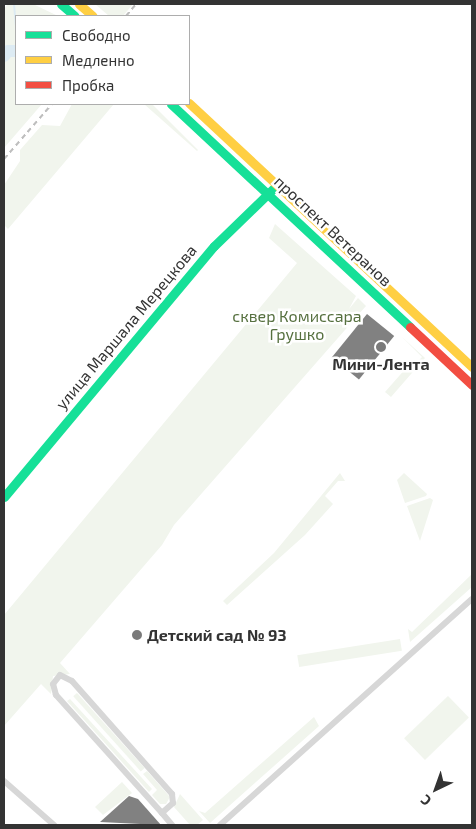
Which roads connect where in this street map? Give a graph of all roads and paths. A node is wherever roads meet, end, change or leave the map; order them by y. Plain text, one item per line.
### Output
1 (62, 4) edge
2 (79, 4) edge
3 (74, 15) edge
4 (92, 15) edge
5 (190, 104) edge
6 (172, 105) edge
7 (278, 184) junction
8 (270, 193) junction
9 (472, 367) edge
10 (472, 385) edge
11 (4, 497) edge
12 (472, 599) edge
13 (4, 781) edge
14 (162, 813) junction
15 (54, 825) edge
16 (172, 825) edge
17 (220, 825) edge

1 - 3 main road
2 - 4 main road
5 - 7 main road, проспект Ветеранов
6 - 8 main road, проспект Ветеранов
7 - 8 main road, улица Маршала Мерецкова
7 - 9 main road, проспект Ветеранов
8 - 10 main road, проспект Ветеранов
8 - 11 main road, улица Маршала Мерецкова
12 - 17 street
13 - 15 street
14 - 14 street
14 - 16 street

